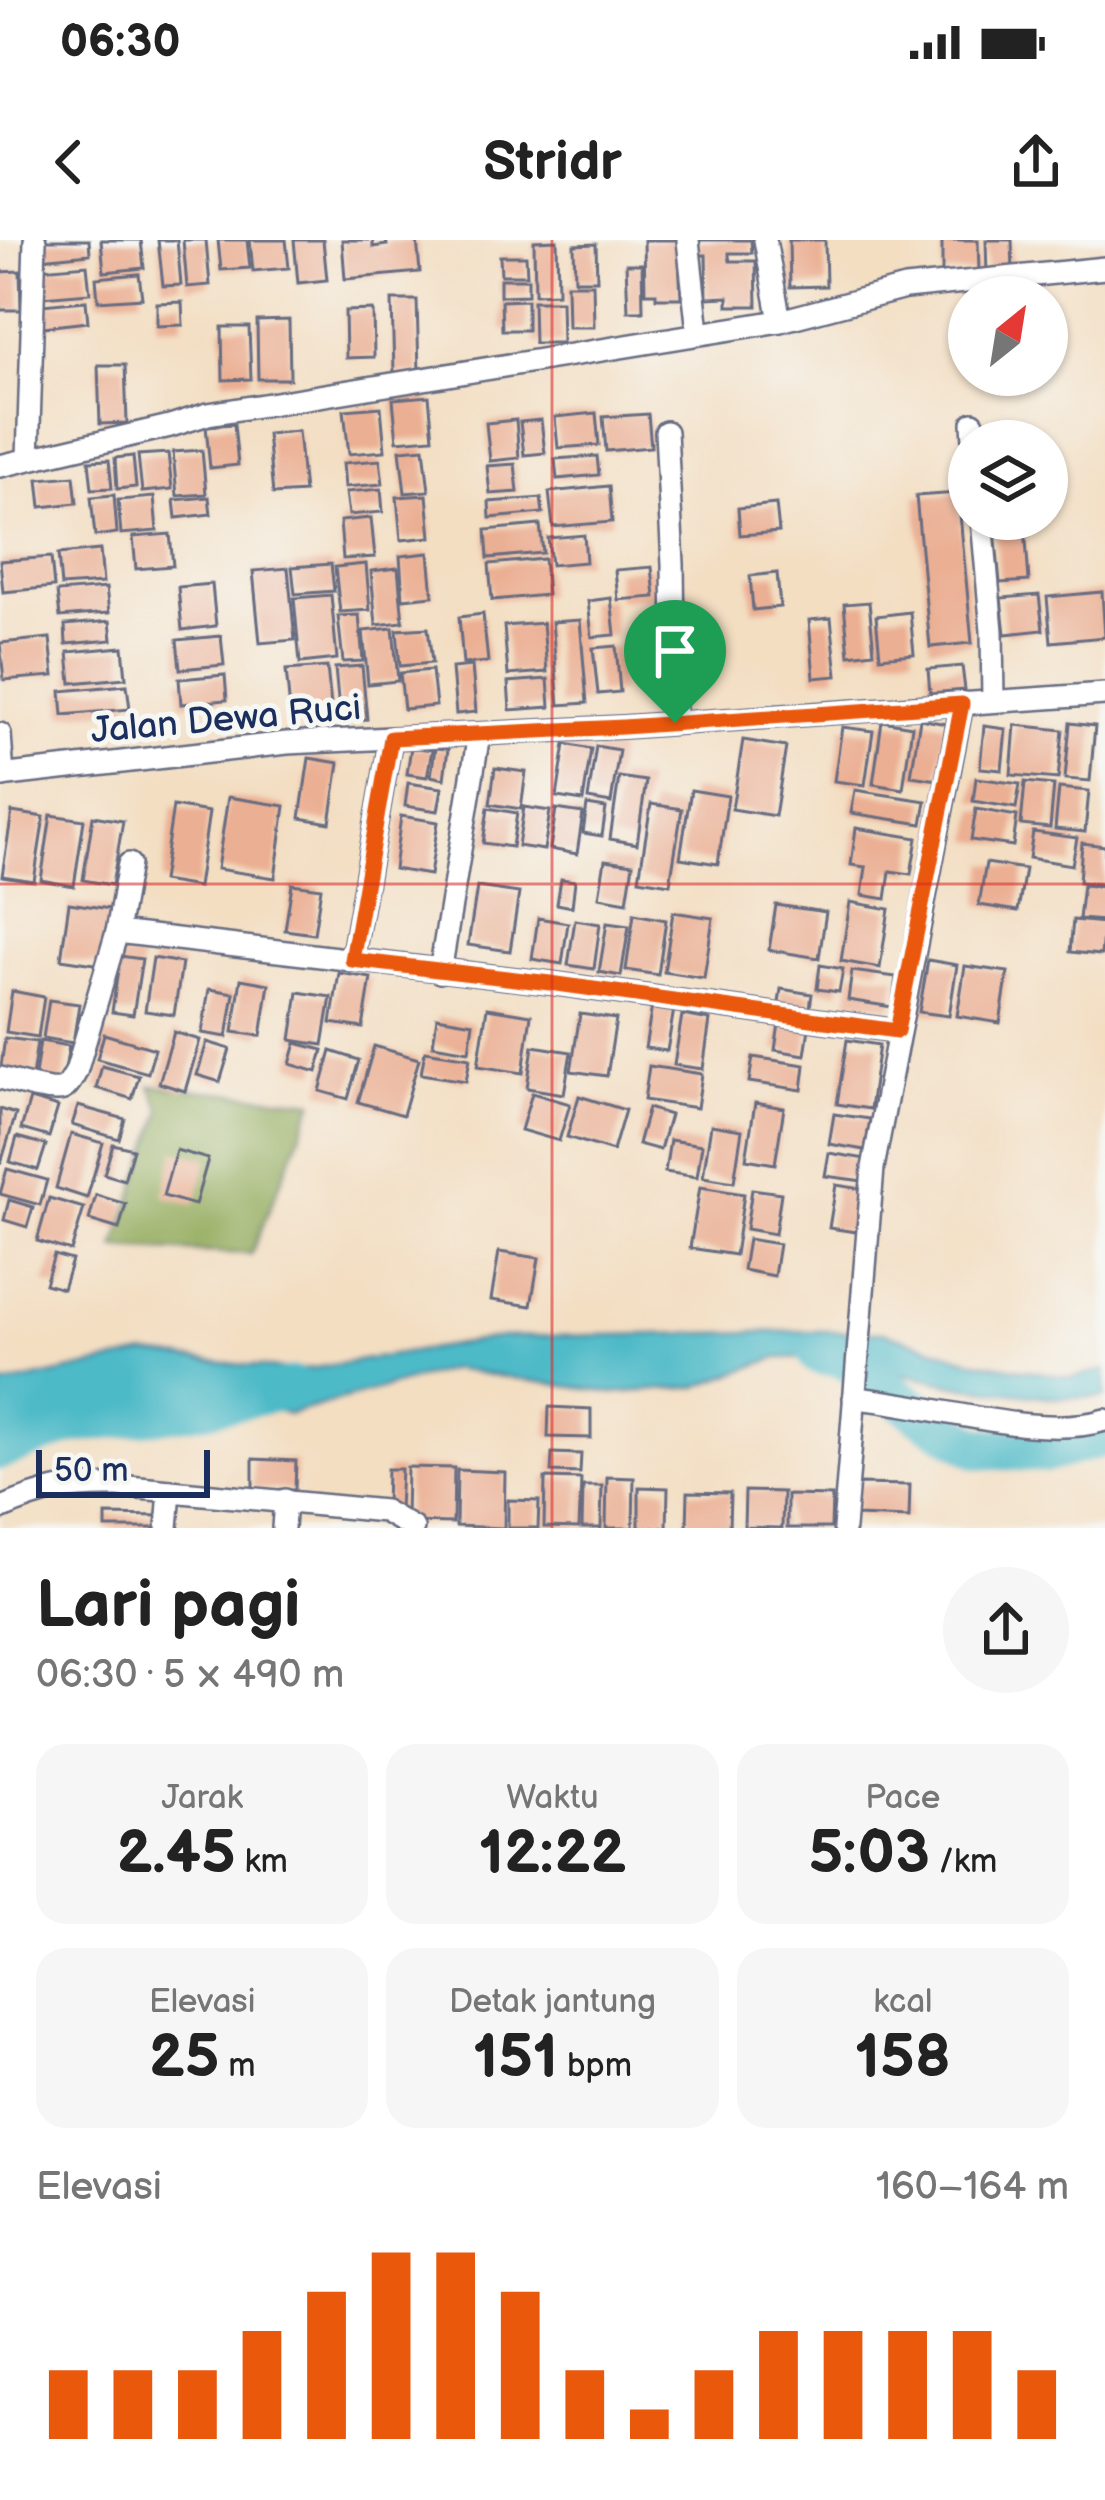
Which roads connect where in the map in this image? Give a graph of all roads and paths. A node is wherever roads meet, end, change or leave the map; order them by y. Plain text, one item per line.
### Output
1 (35, 240) edge
2 (688, 240) edge
3 (766, 240) edge
4 (1105, 268) edge
5 (780, 321) junction
6 (698, 332) junction
7 (666, 432) dead end
8 (28, 458) junction
9 (0, 466) edge
10 (984, 540) edge
11 (1105, 694) edge
12 (993, 701) junction
13 (962, 704) junction
14 (675, 723) junction
15 (0, 734) edge
16 (478, 734) junction
17 (391, 738) junction
18 (2, 776) edge
19 (129, 864) dead end
20 (117, 932) junction
21 (352, 960) junction
22 (440, 972) junction
23 (897, 1031) junction
24 (0, 1078) edge
25 (854, 1394) junction
26 (1105, 1420) edge
27 (170, 1491) junction
28 (285, 1500) junction
29 (0, 1509) edge
30 (384, 1519) edge
31 (167, 1528) edge
32 (283, 1528) edge
33 (413, 1528) edge
34 (844, 1528) edge

1 - 8 street
2 - 6 street
3 - 5 street
4 - 5 street
5 - 6 street
6 - 8 street
7 - 14 street
8 - 9 street
10 - 12 street
11 - 12 street, Jalan Dewa Ruci
12 - 13 street, Jalan Dewa Ruci
13 - 14 street, Jalan Dewa Ruci
13 - 23 street
14 - 16 street, Jalan Dewa Ruci
15 - 18 street
16 - 17 street, Jalan Dewa Ruci
16 - 22 street
17 - 18 street, Jalan Dewa Ruci
17 - 21 street
19 - 20 street
20 - 21 street
20 - 24 street
21 - 22 street
22 - 23 street
23 - 25 street
25 - 26 street
25 - 34 street
27 - 28 street
27 - 29 street
27 - 31 street
28 - 30 street
28 - 32 street
30 - 33 street

